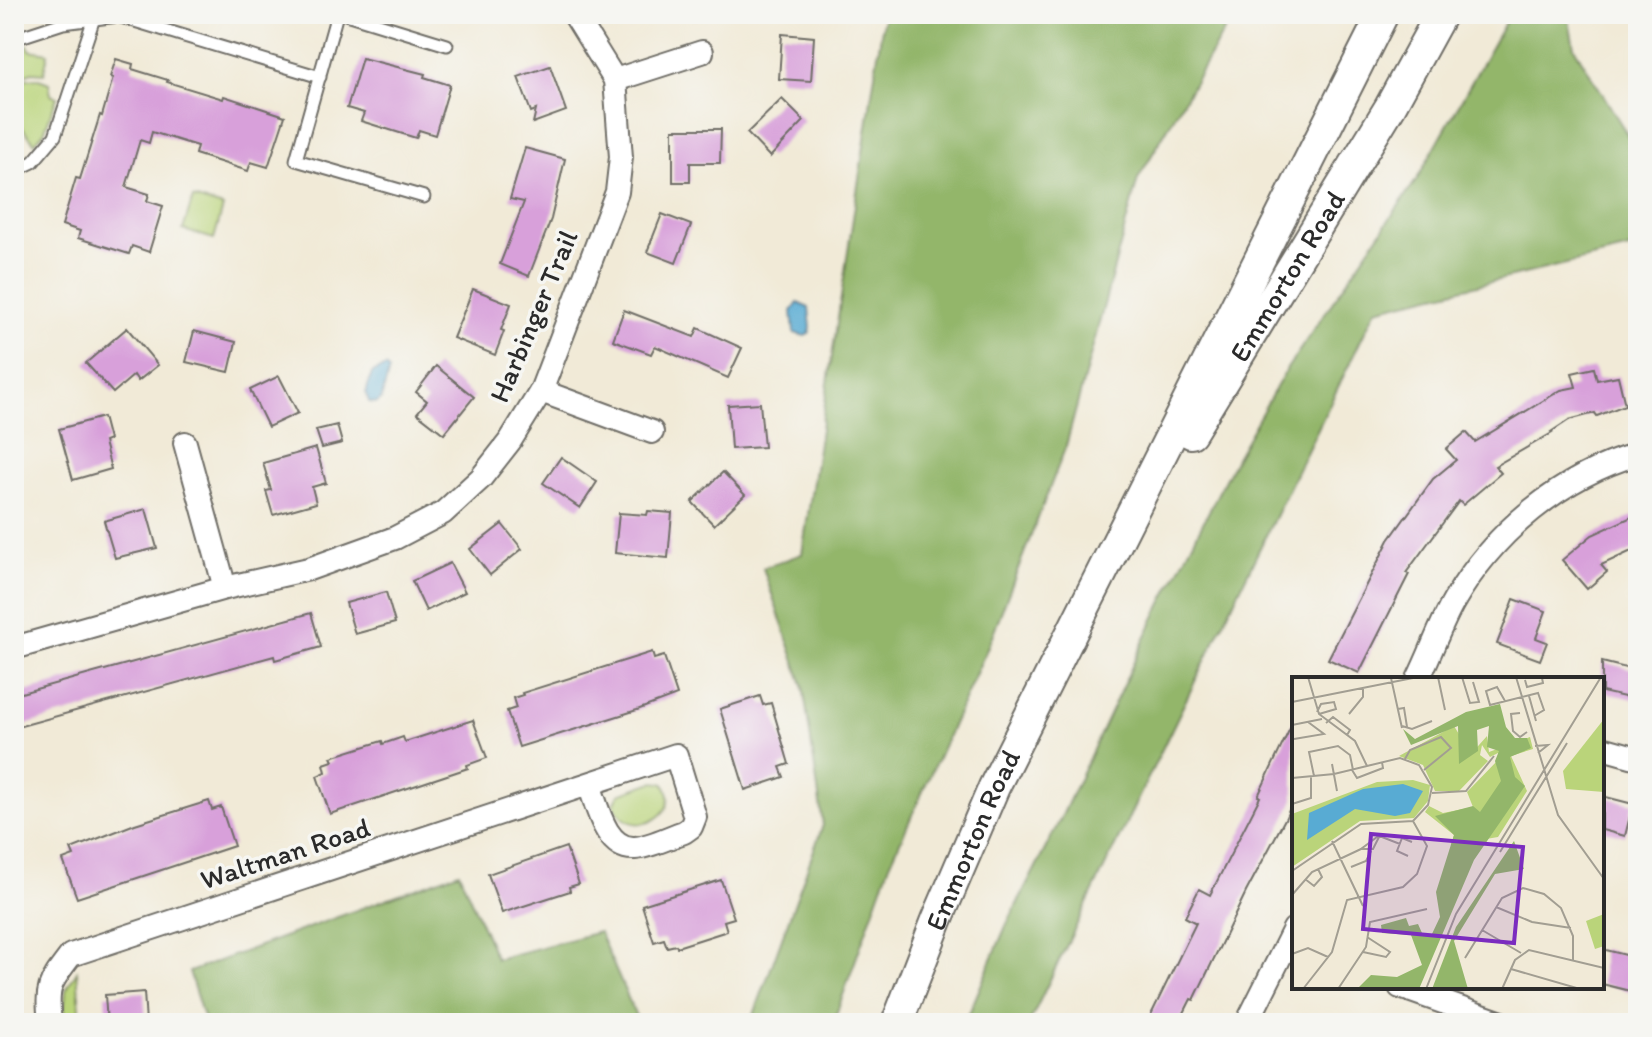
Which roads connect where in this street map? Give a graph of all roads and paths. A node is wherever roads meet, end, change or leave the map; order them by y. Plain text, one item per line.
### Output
1 (337, 14) edge
2 (346, 14) edge
3 (574, 14) edge
4 (1383, 14) edge
5 (1441, 14) edge
6 (94, 18) junction
7 (14, 39) edge
8 (447, 45) dead end
9 (702, 52) dead end
10 (320, 77) junction
11 (615, 80) junction
12 (15, 171) edge
13 (424, 197) dead end
14 (14, 199) edge
15 (541, 391) junction
16 (652, 432) dead end
17 (185, 443) dead end
18 (1638, 454) edge
19 (1121, 533) junction
20 (225, 588) junction
21 (14, 648) edge
22 (1425, 676) edge
23 (1604, 749) edge
24 (1638, 758) edge
25 (589, 784) junction
26 (1292, 937) edge
27 (1406, 989) edge
28 (50, 1023) edge
29 (897, 1023) edge
30 (1247, 1023) edge
31 (1502, 1023) edge

1 - 10 lane
2 - 8 lane
3 - 11 street, Harbinger Trail
4 - 19 main road, Emmorton Road
5 - 19 main road, Emmorton Road
6 - 7 lane
6 - 10 lane
6 - 12 lane
9 - 11 street
10 - 13 lane
11 - 15 street, Harbinger Trail
12 - 14 lane
15 - 16 street
15 - 20 street, Harbinger Trail
17 - 20 street
18 - 22 street
19 - 29 main road, Emmorton Road
20 - 21 street, Harbinger Trail
23 - 24 street
25 - 25 street, Waltman Road
25 - 28 street, Waltman Road
26 - 30 street
27 - 31 street

